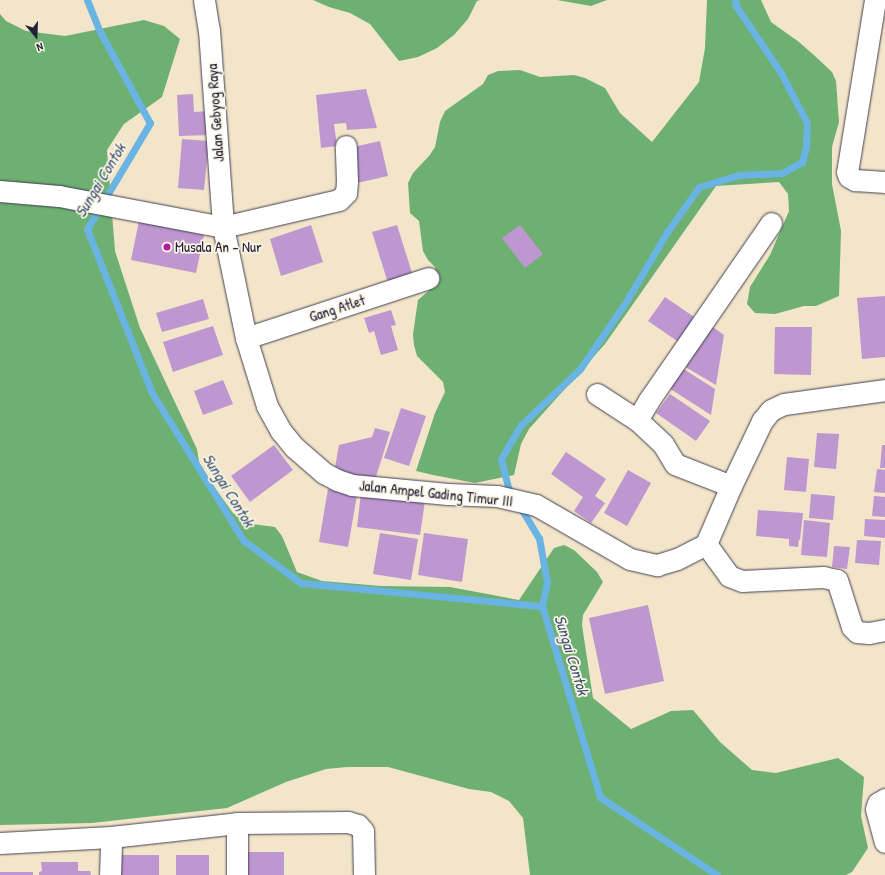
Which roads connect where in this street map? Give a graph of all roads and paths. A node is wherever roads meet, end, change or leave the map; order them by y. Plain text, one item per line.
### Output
1 (204, 0) edge
2 (875, 0) edge
3 (346, 146) dead end
4 (885, 182) edge
5 (0, 191) edge
6 (771, 223) dead end
7 (223, 227) junction
8 (428, 278) dead end
9 (246, 338) junction
10 (885, 390) edge
11 (597, 394) dead end
12 (637, 420) junction
13 (731, 486) junction
14 (706, 544) junction
15 (885, 630) edge
16 (885, 799) edge
17 (237, 823) junction
18 (111, 837) junction
19 (885, 842) edge
20 (0, 843) edge
21 (110, 875) edge
22 (237, 875) edge
23 (364, 875) edge

1 - 7 street, Jalan Gebyog Raya
2 - 4 street
3 - 7 street
5 - 7 street
6 - 12 street
7 - 9 street, Jalan Ampel Gading Timur III
8 - 9 street, Gang Atlet
9 - 14 street, Jalan Ampel Gading Timur III
10 - 13 street
11 - 12 street
12 - 13 street
13 - 14 street
14 - 15 street
16 - 19 street
17 - 18 street
17 - 22 street
17 - 23 street
18 - 20 street
18 - 21 street

